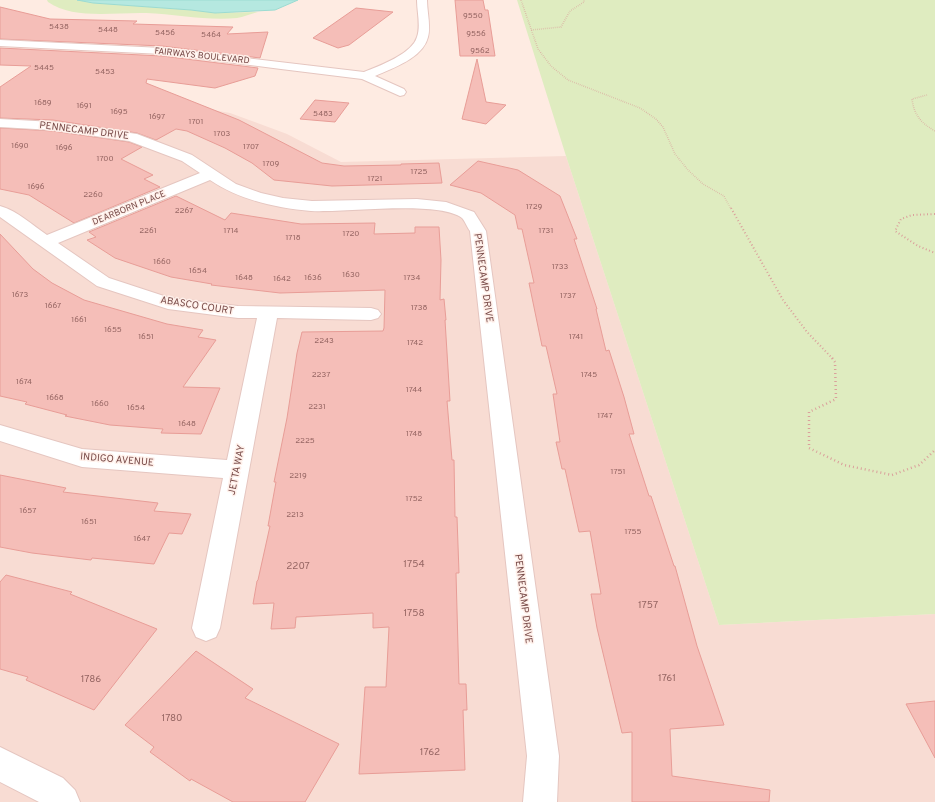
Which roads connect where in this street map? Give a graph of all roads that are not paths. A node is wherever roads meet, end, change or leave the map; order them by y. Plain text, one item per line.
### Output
1 (422, 0) edge
2 (0, 43) edge
3 (365, 76) junction
4 (400, 92) dead end
5 (0, 123) edge
6 (212, 174) junction
7 (0, 211) edge
8 (46, 242) junction
9 (268, 313) junction
10 (371, 314) dead end
11 (0, 433) edge
12 (237, 470) junction
13 (206, 628) dead end
14 (0, 764) edge
15 (63, 802) edge
16 (540, 802) edge

1 - 3 street
2 - 3 street, FAIRWAYS BOULEVARD
3 - 4 street, FAIRWAYS BOULEVARD
5 - 6 street, PENNECAMP DRIVE
6 - 8 street, DEARBORN PLACE
6 - 16 street, PENNECAMP DRIVE
7 - 8 street, ABASCO COURT
8 - 9 street, ABASCO COURT
9 - 10 street, ABASCO COURT
9 - 12 street, JETTA WAY
11 - 12 street, INDIGO AVENUE
12 - 13 street, JETTA WAY
14 - 15 street

